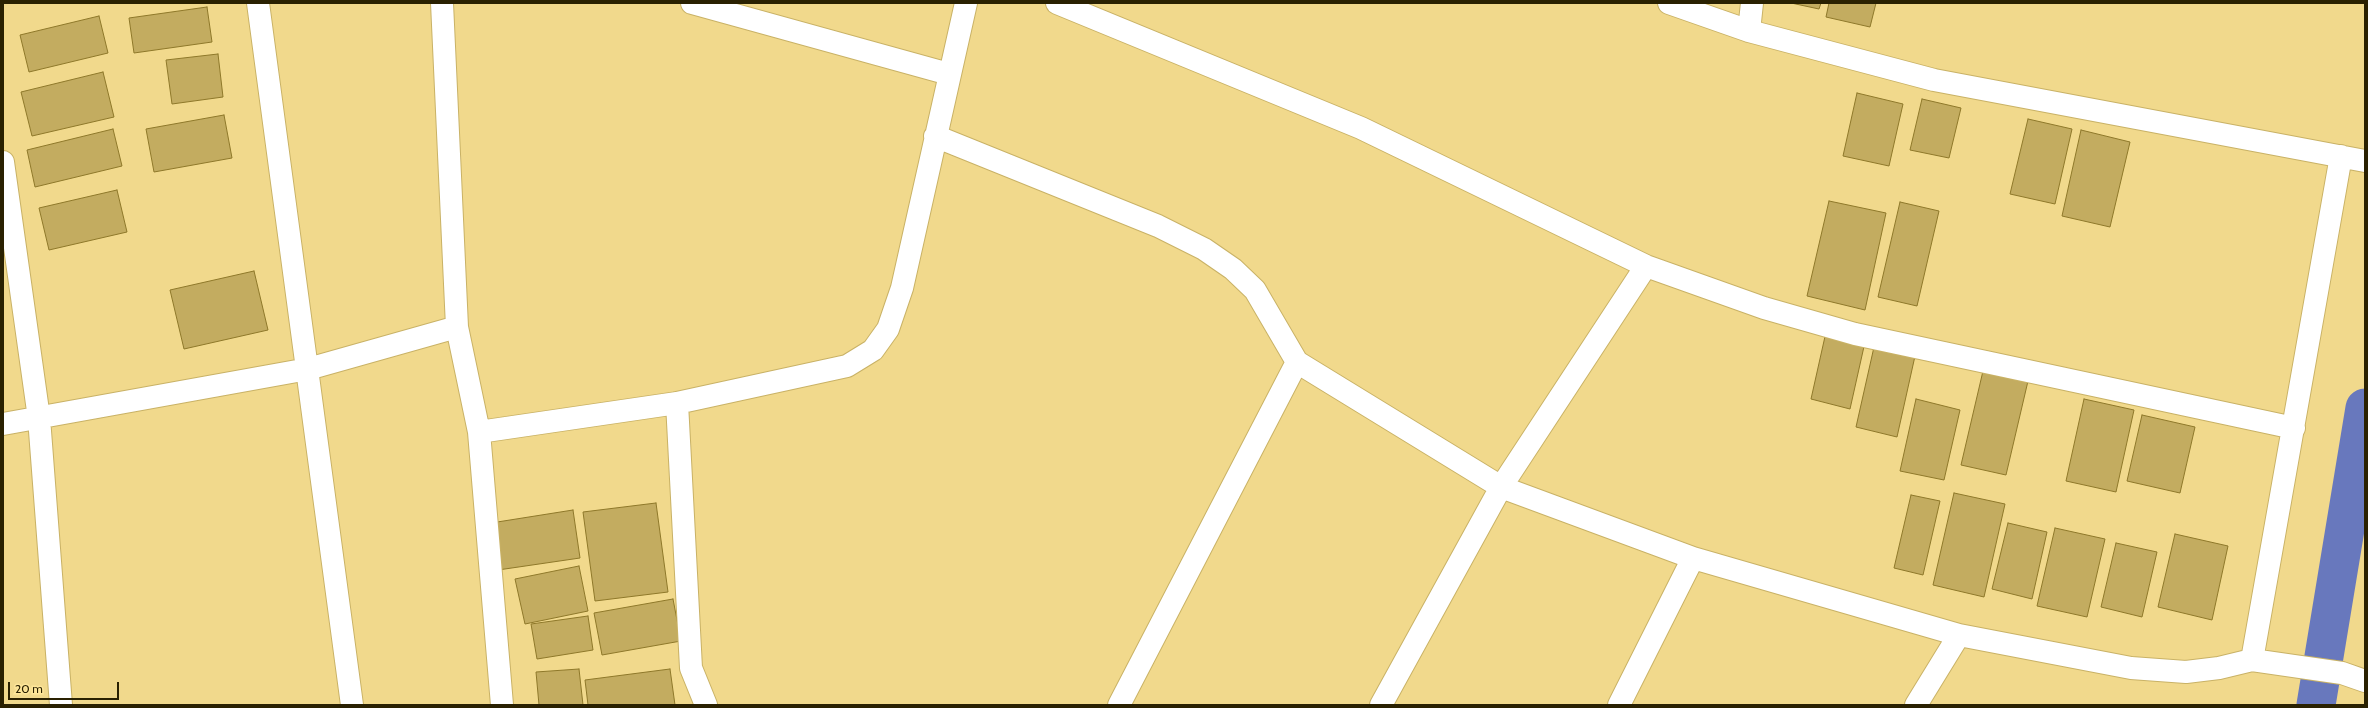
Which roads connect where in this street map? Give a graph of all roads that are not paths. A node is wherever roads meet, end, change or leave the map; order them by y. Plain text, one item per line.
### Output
1 (258, 3) edge
2 (442, 3) edge
3 (692, 3) edge
4 (966, 3) edge
5 (1057, 3) edge
6 (1669, 3) edge
7 (1752, 3) edge
8 (1748, 31) junction
9 (949, 74) junction
10 (935, 136) junction
11 (2350, 158) edge
12 (3, 162) edge
13 (1646, 266) junction
14 (457, 327) junction
15 (1297, 362) junction
16 (308, 369) junction
17 (677, 403) junction
18 (39, 418) junction
19 (3, 424) edge
20 (2294, 428) junction
21 (479, 432) junction
22 (1501, 487) junction
23 (1693, 558) junction
24 (1959, 635) junction
25 (2252, 660) junction
26 (2365, 681) edge
27 (60, 705) edge
28 (352, 705) edge
29 (502, 705) edge
30 (706, 705) edge
31 (1119, 705) edge
32 (1382, 705) edge
33 (1618, 705) edge
34 (1916, 705) edge

1 - 16 street
2 - 14 street
3 - 9 street
4 - 9 street
5 - 13 street
6 - 8 street
7 - 8 street
8 - 11 street
9 - 10 street
10 - 15 street
10 - 17 street
11 - 20 street
12 - 18 street
13 - 20 street
13 - 22 street
14 - 16 street
14 - 21 street
15 - 22 street
15 - 31 street
16 - 18 street
16 - 28 street
17 - 21 street
17 - 30 street
18 - 19 street
18 - 27 street
20 - 25 street
21 - 29 street
22 - 23 street
22 - 32 street
23 - 24 street
23 - 33 street
24 - 25 street
24 - 34 street
25 - 26 street

